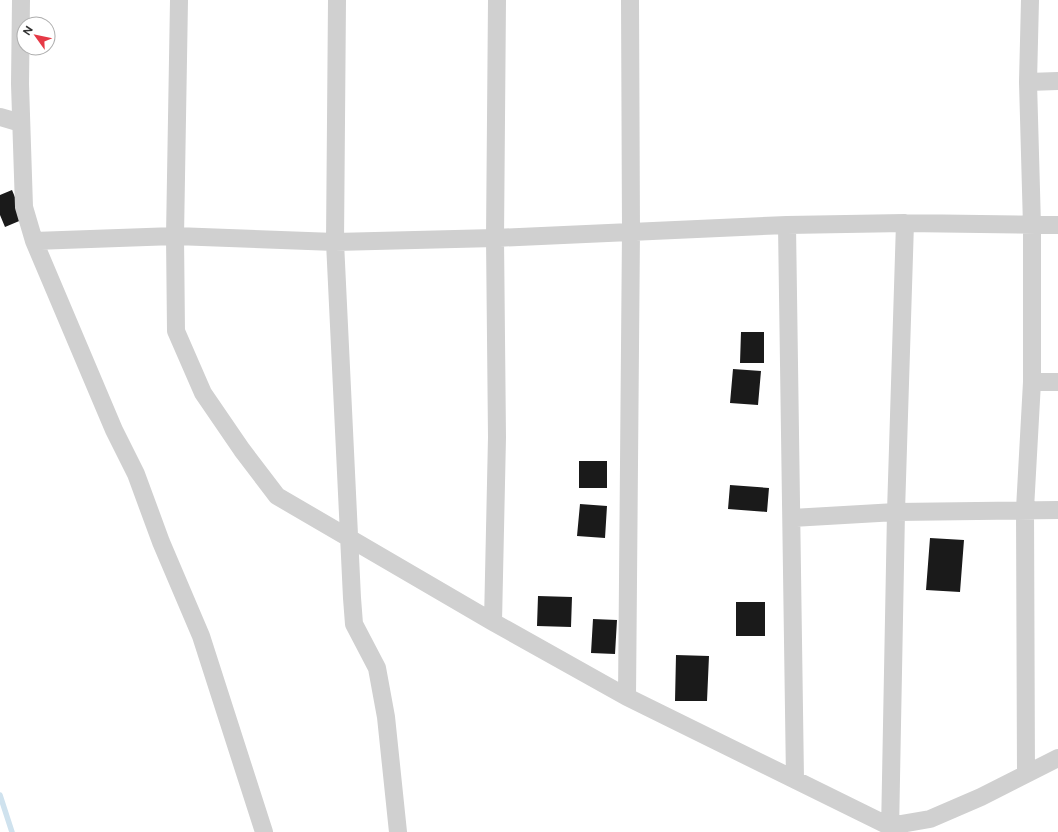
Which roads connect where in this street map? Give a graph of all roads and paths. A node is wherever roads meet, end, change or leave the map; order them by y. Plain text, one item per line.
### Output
1 (21, 0) edge
2 (179, 0) edge
3 (337, 0) edge
4 (497, 0) edge
5 (630, 0) edge
6 (1030, 0) edge
7 (1058, 81) edge
8 (1028, 82) junction
9 (0, 117) edge
10 (21, 123) junction
11 (905, 223) junction
12 (787, 225) junction
13 (1058, 225) edge
14 (1032, 226) junction
15 (631, 231) junction
16 (175, 236) junction
17 (495, 238) junction
18 (34, 241) junction
19 (335, 242) junction
20 (1032, 382) junction
21 (1058, 382) edge
22 (1025, 509) junction
23 (1058, 510) edge
24 (896, 512) junction
25 (792, 518) junction
26 (350, 537) junction
27 (493, 622) junction
28 (627, 697) junction
29 (1058, 758) edge
30 (1026, 774) junction
31 (795, 779) junction
32 (890, 829) edge
33 (264, 832) edge
34 (398, 832) edge

1 - 10 street
2 - 16 street
3 - 19 street
4 - 17 street
5 - 15 street
6 - 8 street
7 - 8 street
8 - 14 street
9 - 10 street
10 - 18 street
11 - 12 street
11 - 14 street
11 - 24 street
12 - 15 street
12 - 25 street
13 - 14 street
14 - 20 street
15 - 17 street
15 - 28 street
16 - 18 street
16 - 19 street
16 - 26 street
17 - 19 street
17 - 27 street
18 - 33 street
19 - 26 street
20 - 21 street
20 - 22 street
22 - 23 street
22 - 24 street
22 - 30 street
24 - 25 street
24 - 32 street
25 - 31 street
26 - 27 street
26 - 34 street
27 - 28 street
28 - 31 street
29 - 30 street
30 - 32 street
31 - 32 street

